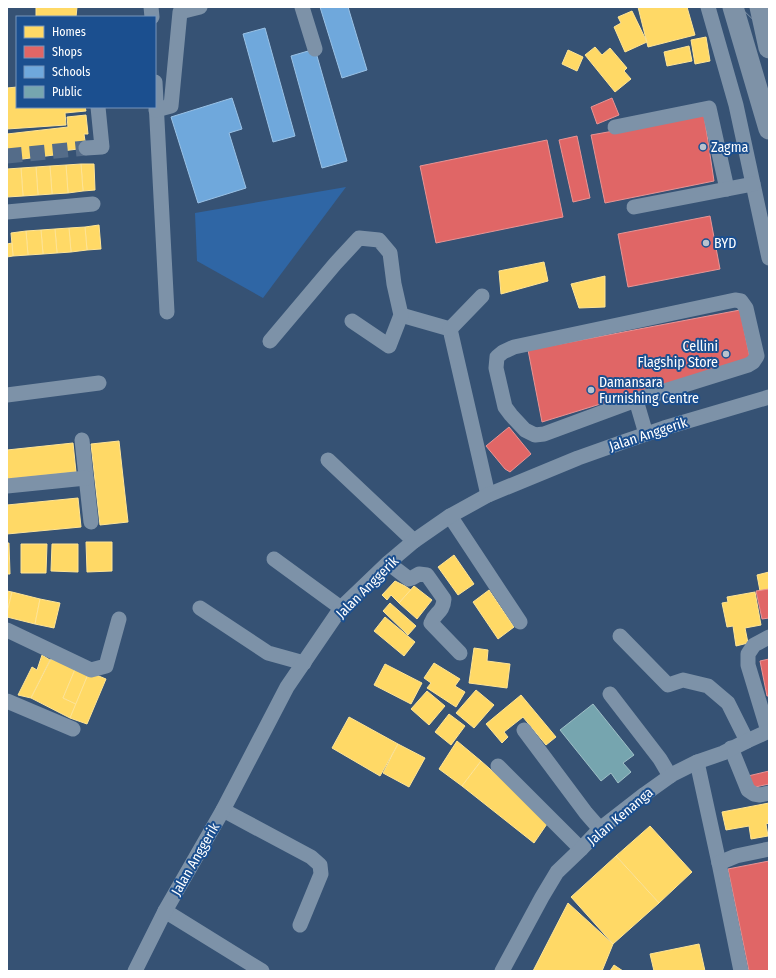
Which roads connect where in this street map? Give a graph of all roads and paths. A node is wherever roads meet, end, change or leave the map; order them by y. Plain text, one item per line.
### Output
1 (200, 7) edge
2 (302, 7) edge
3 (708, 7) edge
4 (733, 7) edge
5 (760, 7) edge
6 (769, 48) edge
7 (315, 49) dead end
8 (156, 103) edge
9 (98, 108) edge
10 (615, 127) dead end
11 (769, 129) edge
12 (86, 148) tunnel mouth
13 (753, 184) junction
14 (727, 189) junction
15 (93, 204) dead end
16 (634, 207) dead end
17 (7, 212) edge
18 (769, 258) edge
19 (482, 296) dead end
20 (167, 312) dead end
21 (401, 315) junction
22 (352, 321) dead end
23 (450, 329) junction
24 (270, 341) dead end
25 (99, 383) dead end
26 (7, 395) edge
27 (769, 397) edge
28 (636, 400) junction
29 (646, 434) junction
30 (82, 440) dead end
31 (328, 460) dead end
32 (86, 478) junction
33 (7, 486) edge
34 (488, 495) junction
35 (450, 516) junction
36 (91, 522) dead end
37 (414, 541) junction
38 (274, 559) dead end
39 (388, 563) junction
40 (200, 608) dead end
41 (342, 608) junction
42 (119, 619) dead end
43 (520, 622) dead end
44 (7, 630) edge
45 (620, 636) dead end
46 (769, 637) edge
47 (460, 653) dead end
48 (304, 664) junction
49 (610, 694) dead end
50 (7, 701) edge
51 (73, 729) dead end
52 (524, 730) dead end
53 (769, 731) edge
54 (747, 741) junction
55 (731, 748) junction
56 (697, 762) junction
57 (498, 766) dead end
58 (670, 776) junction
59 (769, 793) edge
60 (223, 810) junction
61 (600, 829) junction
62 (581, 849) junction
63 (769, 849) edge
64 (719, 863) junction
65 (165, 911) junction
66 (300, 925) dead end
67 (135, 971) edge
68 (262, 971) edge
69 (502, 971) edge
70 (741, 971) edge

1 - 8 street
2 - 7 street
3 - 13 street
4 - 11 highway
5 - 6 highway
8 - 20 street
9 - 12 street
10 - 14 street
13 - 14 street
13 - 18 street
14 - 16 street
15 - 17 street
19 - 23 street
21 - 22 street
21 - 23 street
21 - 24 street
23 - 34 street
25 - 26 street
27 - 29 street, Jalan Anggerik
28 - 28 street
28 - 29 street
29 - 34 street, Jalan Anggerik
30 - 32 street
31 - 37 street
32 - 33 street
32 - 36 street
34 - 35 street, Jalan Anggerik
35 - 37 street, Jalan Anggerik
35 - 43 street
37 - 39 street, Jalan Anggerik
38 - 41 street
39 - 41 street, Jalan Anggerik
39 - 47 street
40 - 48 street
41 - 48 street, Jalan Anggerik
42 - 44 street
45 - 54 street
46 - 53 street
48 - 60 street, Jalan Anggerik
49 - 58 street
50 - 51 street
52 - 61 street
53 - 54 street, Jalan Kenanga
54 - 55 street, Jalan Kenanga
55 - 56 street, Jalan Kenanga
55 - 59 street
56 - 58 street, Jalan Kenanga
56 - 64 street
57 - 62 street
58 - 61 street, Jalan Kenanga
60 - 65 street, Jalan Anggerik
60 - 66 street
61 - 62 street, Jalan Kenanga
62 - 69 street, Jalan Kenanga
63 - 64 street
64 - 70 street
65 - 67 street, Jalan Anggerik
65 - 68 street

